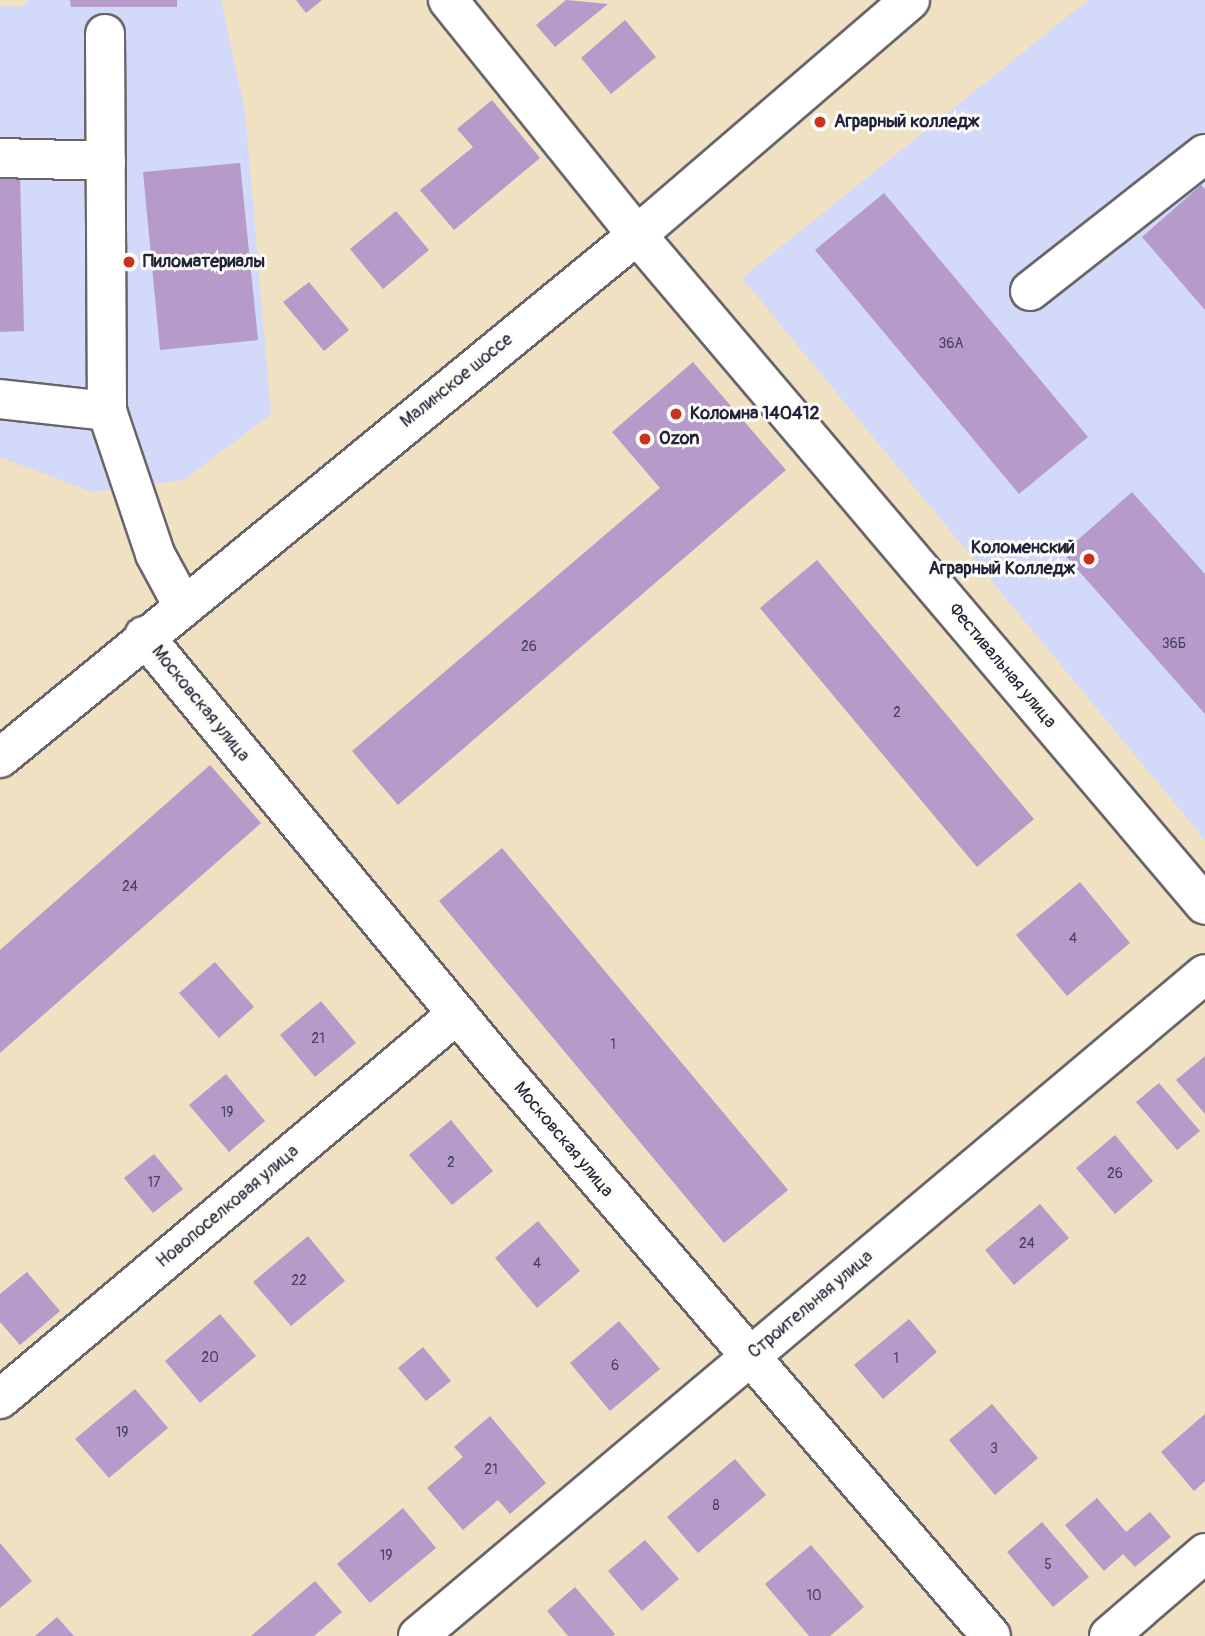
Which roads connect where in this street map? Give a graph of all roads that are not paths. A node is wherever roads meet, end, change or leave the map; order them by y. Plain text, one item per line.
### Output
1 (448, 0) edge
2 (910, 0) edge
3 (105, 34) dead end
4 (1205, 154) edge
5 (0, 158) edge
6 (106, 161) junction
7 (637, 235) junction
8 (1030, 291) dead end
9 (0, 399) edge
10 (107, 411) junction
11 (182, 604) junction
12 (144, 636) junction
13 (0, 758) edge
14 (1205, 905) edge
15 (1205, 974) edge
16 (457, 1014) junction
17 (749, 1358) junction
18 (0, 1399) edge
19 (1205, 1553) edge
20 (418, 1636) edge
21 (991, 1636) edge
22 (1109, 1636) edge

1 - 7 street, Фестивальная улица
2 - 7 street, Малинское шоссе
3 - 6 street
4 - 8 street
5 - 6 street
6 - 10 street
7 - 11 street, Малинское шоссе
7 - 14 street, Фестивальная улица
9 - 10 street
10 - 11 street
11 - 12 street, Малинское шоссе
12 - 13 street, Малинское шоссе
12 - 16 street, Московская улица
15 - 17 street, Строительная улица
16 - 17 street, Московская улица
16 - 18 street, Новопоселковая улица
17 - 20 street, Строительная улица
17 - 21 street, Московская улица
19 - 22 street

